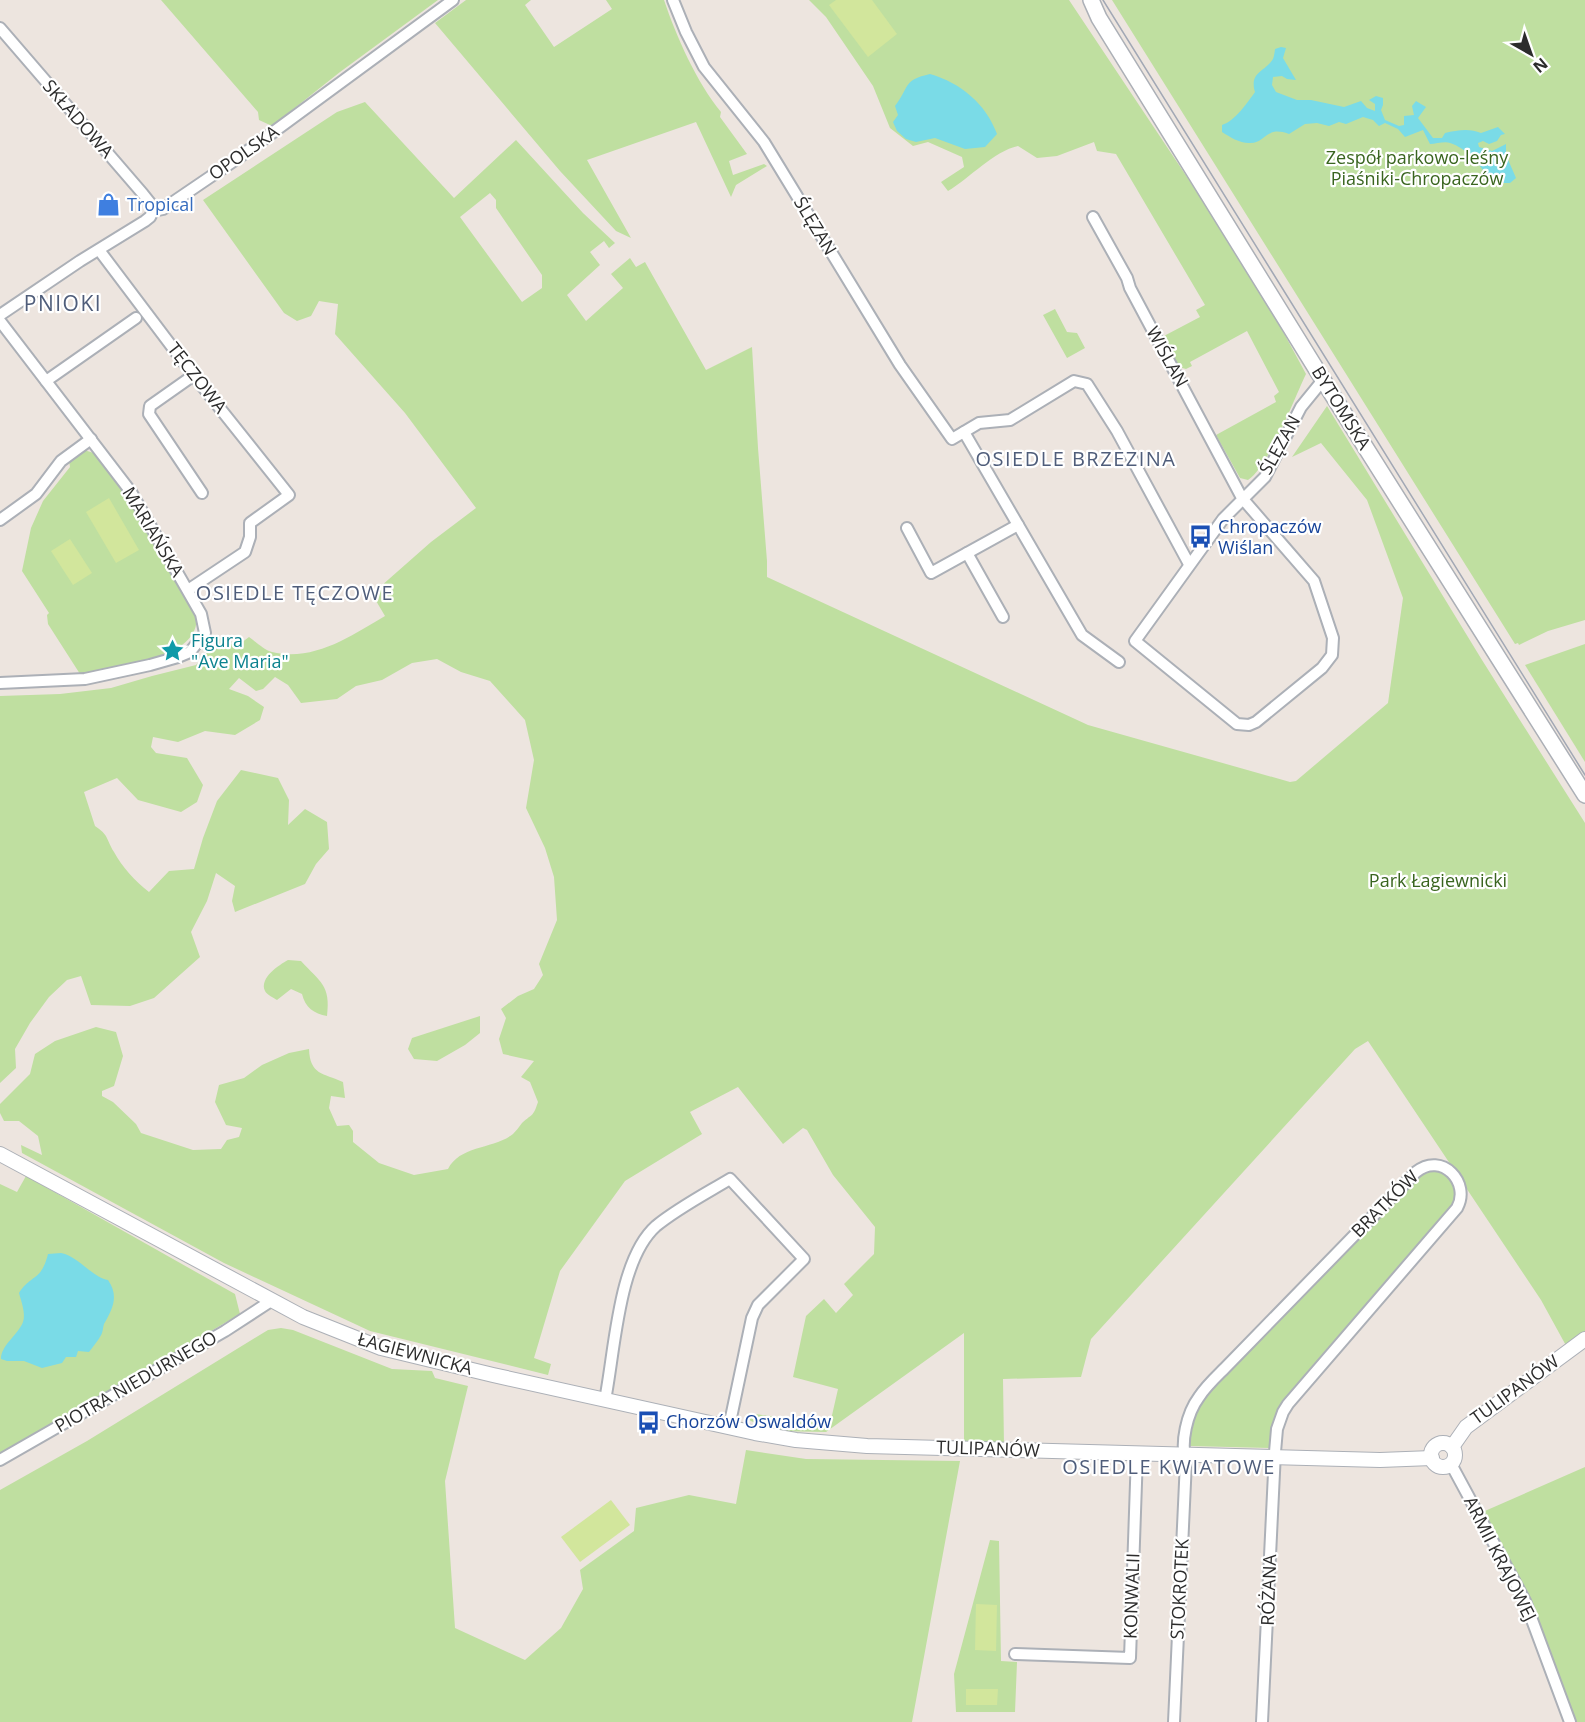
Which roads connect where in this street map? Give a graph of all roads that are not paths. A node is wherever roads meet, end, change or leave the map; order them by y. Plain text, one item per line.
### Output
1 (453, 0) edge
2 (673, 0) edge
3 (1083, 0) edge
4 (1091, 0) edge
5 (1099, 18) junction
6 (0, 28) edge
7 (153, 211) junction
8 (1093, 217) dead end
9 (99, 250) junction
10 (0, 315) edge
11 (136, 318) dead end
12 (0, 321) edge
13 (194, 375) junction
14 (1323, 380) junction
15 (46, 381) junction
16 (964, 432) junction
17 (91, 439) junction
18 (202, 493) dead end
19 (1242, 498) junction
20 (0, 520) edge
21 (1018, 525) junction
22 (907, 528) dead end
23 (967, 553) junction
24 (1189, 564) junction
25 (188, 590) junction
26 (1003, 617) dead end
27 (1135, 641) joint
28 (1119, 662) dead end
29 (0, 683) edge
30 (1585, 795) edge
31 (0, 1154) edge
32 (271, 1301) junction
33 (1585, 1339) edge
34 (605, 1400) junction
35 (729, 1427) junction
36 (867, 1446) joint
37 (1452, 1447) junction
38 (1137, 1454) junction
39 (1184, 1456) junction
40 (1275, 1458) junction
41 (1432, 1458) junction
42 (0, 1460) edge
43 (1451, 1464) junction
44 (1015, 1654) dead end
45 (1174, 1722) edge
46 (1262, 1722) edge
47 (1570, 1722) edge

1 - 7 street, OPOLSKA
2 - 16 street, ŚLĘZAN
3 - 5 main road, BYTOMSKA
4 - 5 main road, BYTOMSKA
5 - 14 main road, BYTOMSKA
6 - 7 street, SKŁADOWA
7 - 9 street, OPOLSKA
8 - 19 street, WIŚLAN
9 - 10 street, OPOLSKA
9 - 13 street, TĘCZOWA
11 - 15 street
12 - 15 street, MARIAŃSKA
13 - 18 street
13 - 25 street, TĘCZOWA
14 - 19 street, ŚLĘZAN
14 - 30 main road, BYTOMSKA
15 - 17 street, MARIAŃSKA
16 - 21 street
16 - 24 street
17 - 20 street
17 - 25 street, MARIAŃSKA
19 - 24 street, ŚLĘZAN
19 - 27 street, WIŚLAN
21 - 23 street
21 - 28 street
22 - 23 street
23 - 26 street
24 - 27 street, ŚLĘZAN
25 - 29 street, MARIAŃSKA
31 - 32 street, ŁAGIEWNICKA
32 - 34 street, ŁAGIEWNICKA
32 - 42 street, PIOTRA NIEDURNEGO
33 - 37 street, TULIPANÓW
34 - 35 street, ŁAGIEWNICKA
34 - 35 street
35 - 36 street, ŁAGIEWNICKA
36 - 38 street, TULIPANÓW
37 - 41 street
37 - 43 street
38 - 39 street, TULIPANÓW
38 - 44 street, KONWALII
39 - 40 street, TULIPANÓW
39 - 40 street, BRATKÓW
39 - 45 street, STOKROTEK
40 - 41 street, TULIPANÓW
40 - 46 street, RÓŻANA
41 - 43 street
43 - 47 street, ARMII KRAJOWEJ

